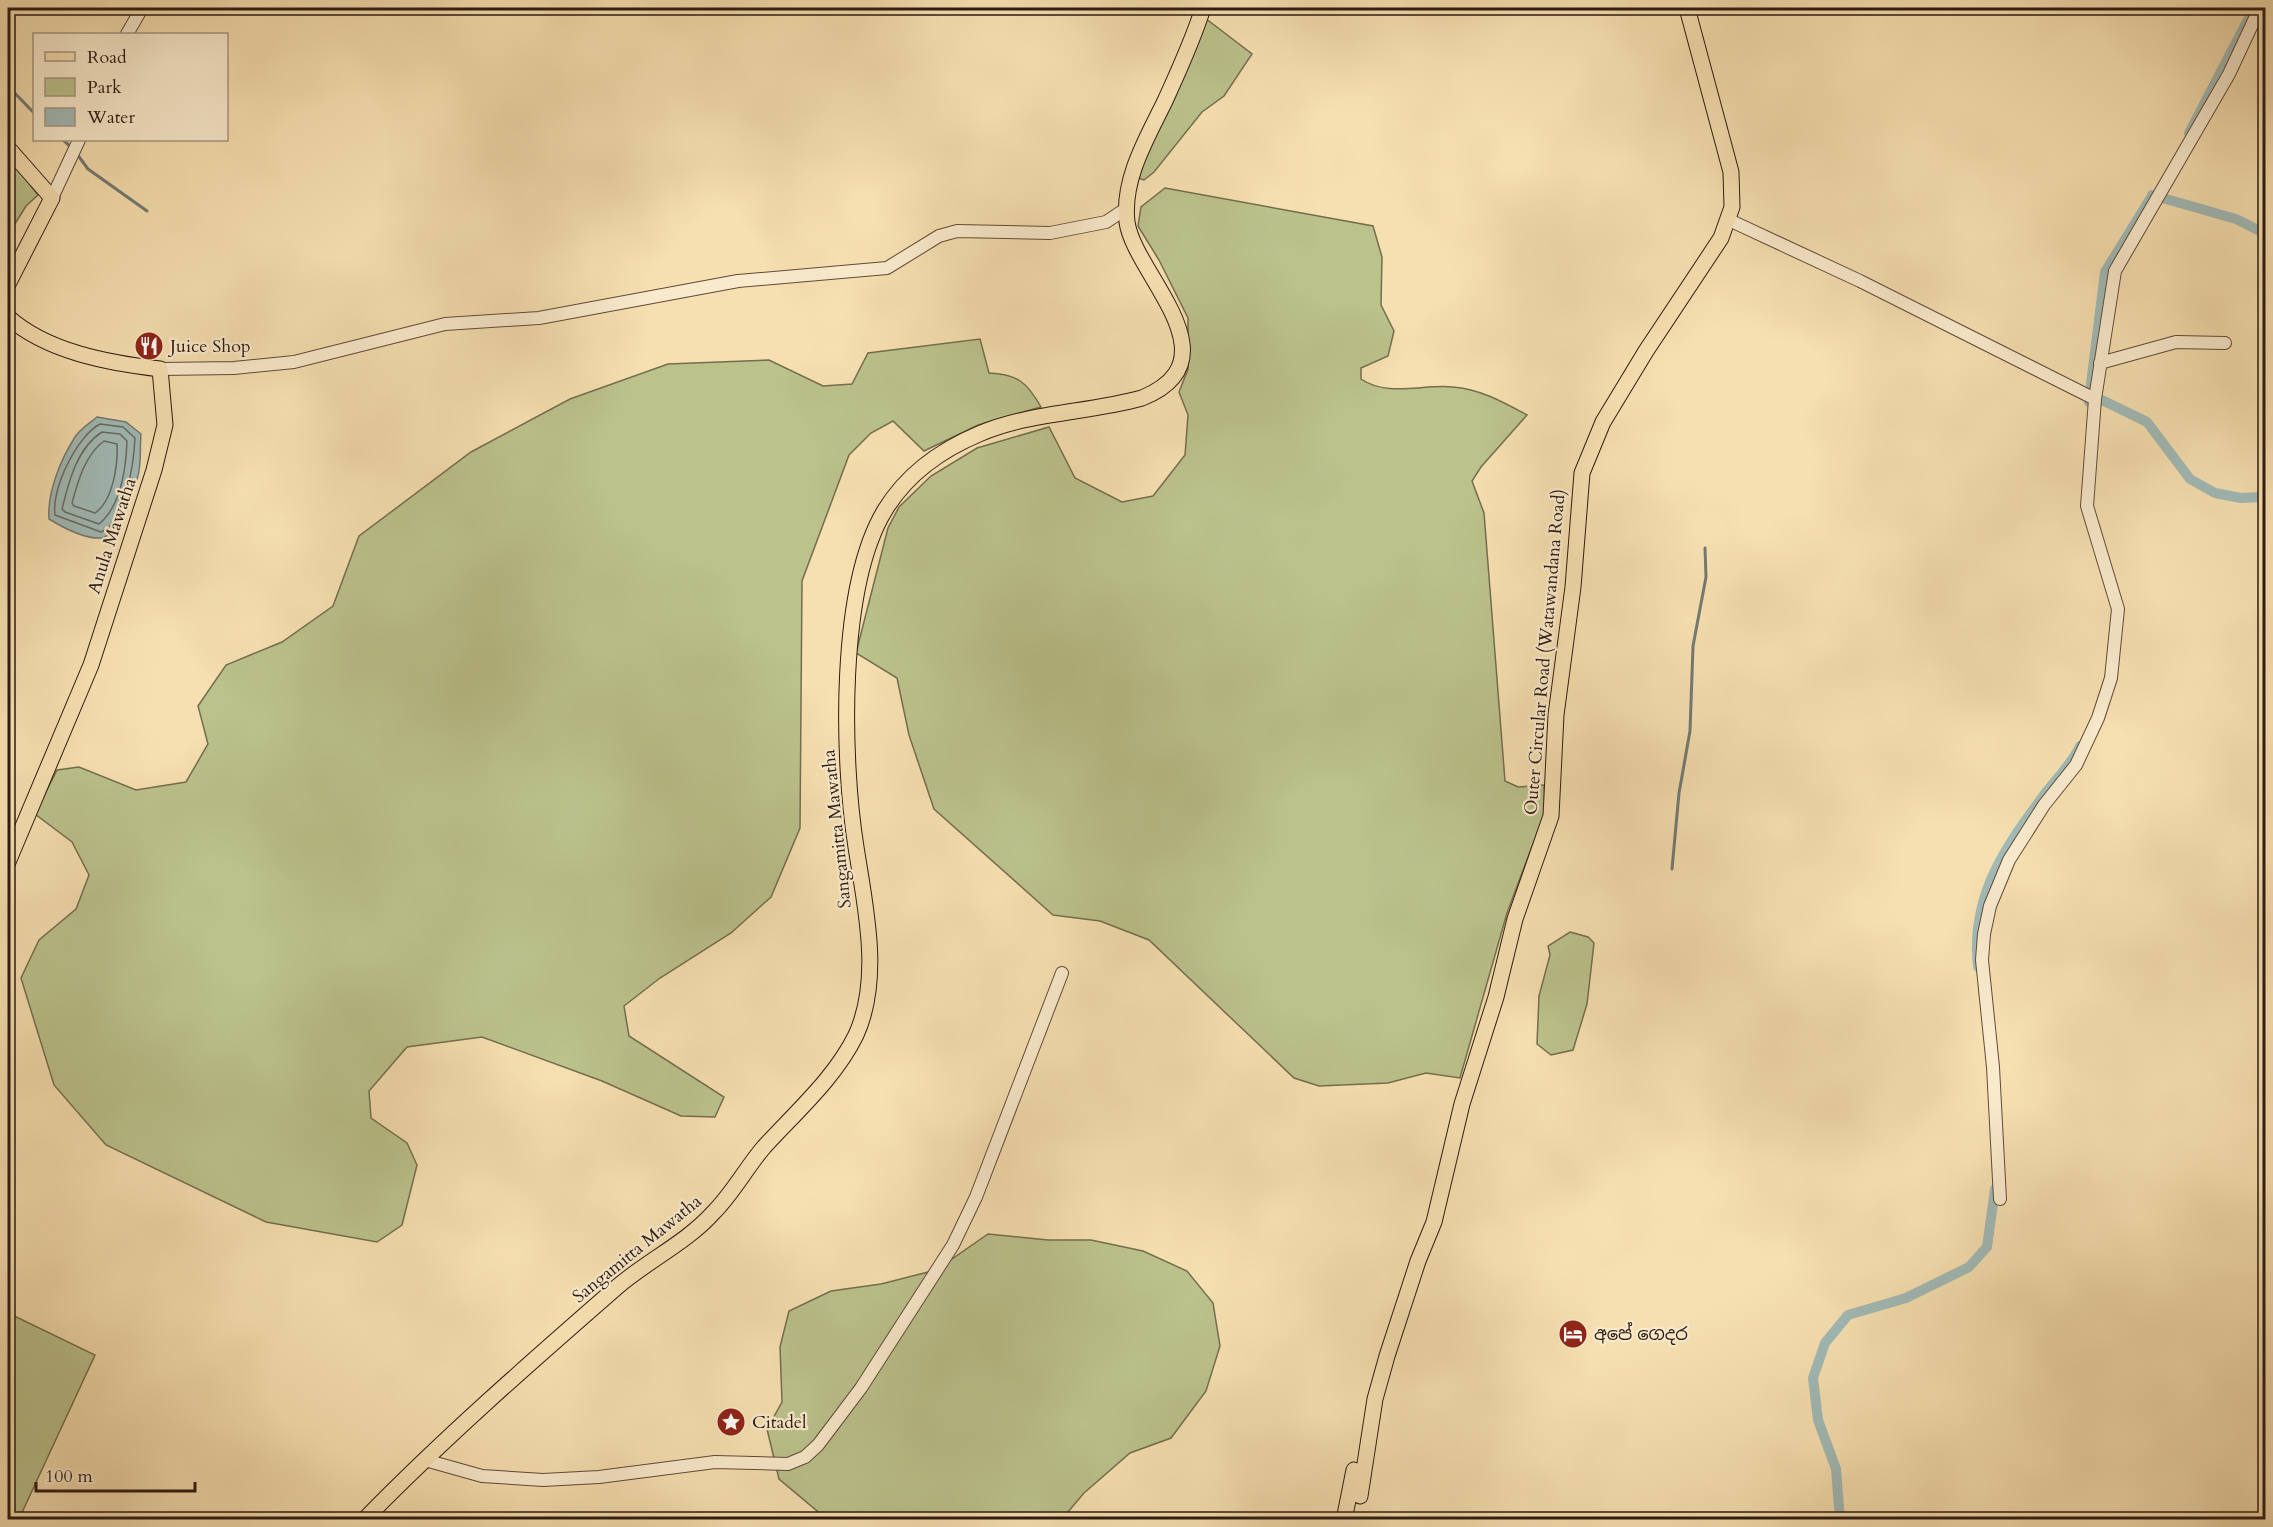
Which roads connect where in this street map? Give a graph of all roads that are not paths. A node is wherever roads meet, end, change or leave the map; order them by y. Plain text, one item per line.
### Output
1 (142, 8) edge
2 (1203, 8) edge
3 (1687, 8) edge
4 (2256, 8) edge
5 (128, 33) edge
6 (79, 141) edge
7 (8, 148) edge
8 (52, 198) junction
9 (1127, 208) junction
10 (1729, 220) junction
11 (8, 284) edge
12 (8, 317) edge
13 (2225, 343) dead end
14 (2100, 363) junction
15 (160, 369) junction
16 (2095, 399) junction
17 (8, 862) edge
18 (1062, 973) dead end
19 (2000, 1199) dead end
20 (425, 1460) junction
21 (364, 1520) edge
22 (1344, 1520) edge

1 - 5 street
2 - 9 main road, Sangamitta Mawatha
3 - 10 main road, Outer Circular Road (Watawandana Road)
4 - 14 street
6 - 8 street
7 - 8 main road
8 - 11 main road
9 - 15 street
9 - 20 main road, Sangamitta Mawatha
10 - 16 street
10 - 22 main road, Outer Circular Road (Watawandana Road)
12 - 15 main road
13 - 14 street
14 - 16 street
15 - 17 main road, Anula Mawatha
16 - 19 street
18 - 20 street
20 - 21 main road, Sangamitta Mawatha

